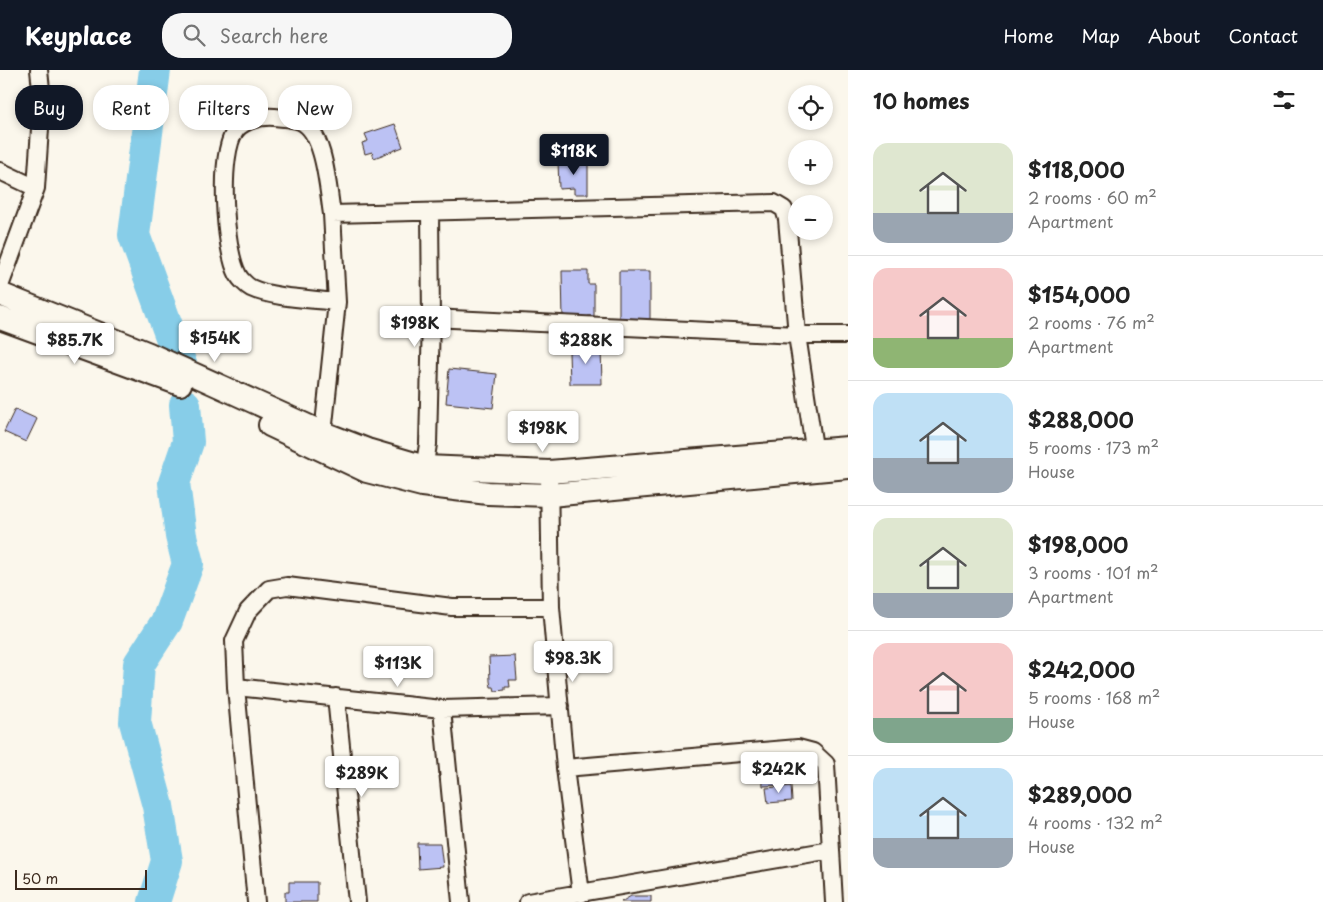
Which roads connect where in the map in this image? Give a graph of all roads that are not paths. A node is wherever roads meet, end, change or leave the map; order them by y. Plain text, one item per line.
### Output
1 (39, 70) edge
2 (0, 171) edge
3 (36, 188) junction
4 (430, 212) junction
5 (332, 214) junction
6 (0, 286) edge
7 (0, 294) edge
8 (337, 302) junction
9 (0, 318) edge
10 (431, 318) junction
11 (797, 335) junction
12 (848, 335) edge
13 (166, 370) junction
14 (322, 442) junction
15 (848, 448) edge
16 (816, 459) junction
17 (848, 467) edge
18 (549, 472) junction
19 (424, 476) junction
20 (550, 495) junction
21 (550, 607) junction
22 (236, 687) junction
23 (336, 697) junction
24 (560, 706) junction
25 (442, 709) junction
26 (565, 768) junction
27 (831, 850) junction
28 (581, 894) junction
29 (256, 902) edge
30 (357, 902) edge
31 (461, 902) edge
32 (528, 902) edge
33 (834, 902) edge

1 - 3 street
2 - 3 street
3 - 6 street
4 - 5 street
4 - 10 street
4 - 11 street
5 - 8 street
5 - 8 street
7 - 13 street
8 - 14 street
9 - 13 street
10 - 11 street
10 - 19 street
11 - 12 street
11 - 16 street
13 - 14 street
14 - 19 street
15 - 16 street
16 - 17 street
16 - 18 street
16 - 20 street
18 - 19 street
18 - 20 street
19 - 20 street
20 - 21 street
21 - 22 street
21 - 24 street
22 - 23 street
22 - 29 street
23 - 25 street
23 - 30 street
24 - 25 street
24 - 26 street
25 - 31 street
26 - 27 street
26 - 28 street
27 - 28 street
27 - 33 street
28 - 32 street

